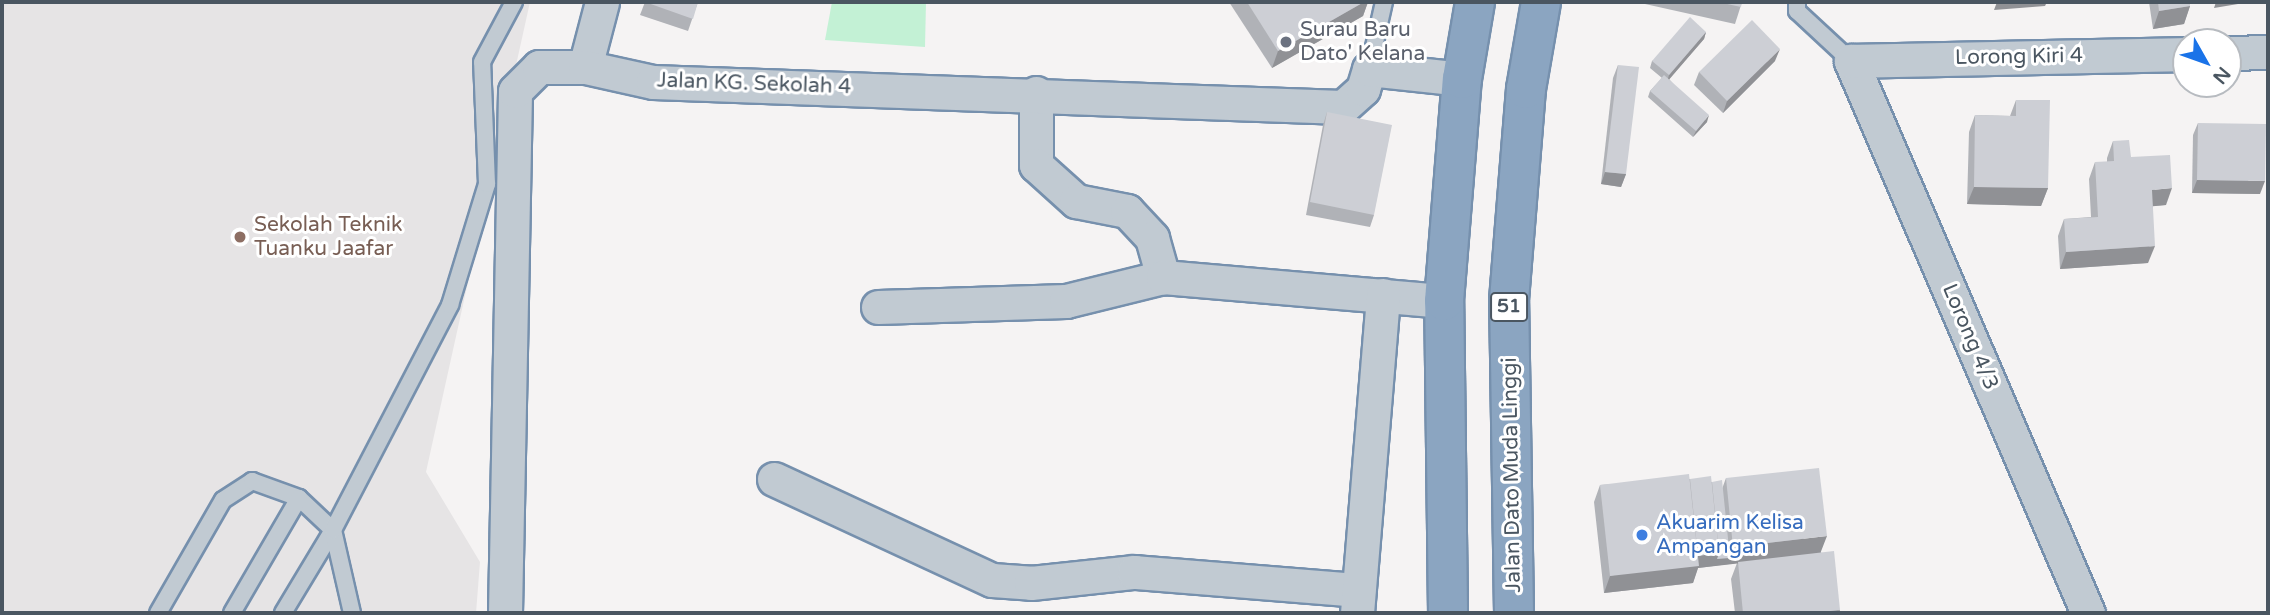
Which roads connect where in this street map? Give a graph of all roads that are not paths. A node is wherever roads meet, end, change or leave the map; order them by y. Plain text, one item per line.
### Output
1 (514, 2) edge
2 (602, 2) edge
3 (1384, 2) edge
4 (1475, 2) edge
5 (1541, 2) edge
6 (1797, 2) edge
7 (2268, 52) edge
8 (2242, 53) edge
9 (2172, 54) edge
10 (1852, 61) junction
11 (585, 66) junction
12 (1369, 69) junction
13 (1462, 79) junction
14 (1036, 93) junction
15 (1163, 277) junction
16 (1383, 295) junction
17 (1444, 301) junction
18 (878, 307) dead end
19 (774, 479) dead end
20 (299, 498) junction
21 (333, 530) junction
22 (1358, 601) edge
23 (158, 613) edge
24 (232, 613) edge
25 (283, 613) edge
26 (352, 613) edge
27 (505, 613) edge
28 (1448, 613) edge
29 (1514, 613) edge
30 (2088, 613) edge

1 - 21 lane
2 - 11 street
3 - 12 lane
4 - 13 highway
5 - 29 highway, Jalan Dato Muda Linggi / 51
6 - 10 lane
7 - 8 street
9 - 10 street, Lorong Kiri 4
10 - 30 street, Lorong 4/3
11 - 14 street, Jalan KG. Sekolah 4
11 - 27 street, Jalan KG. Sekolah 4
12 - 13 street
12 - 14 street, Jalan KG. Sekolah 4
13 - 17 highway
14 - 15 street
15 - 16 street
15 - 18 street
16 - 17 street
16 - 22 street
17 - 28 highway
19 - 22 street
20 - 21 lane
20 - 23 lane
20 - 24 lane
21 - 25 lane
21 - 26 lane

